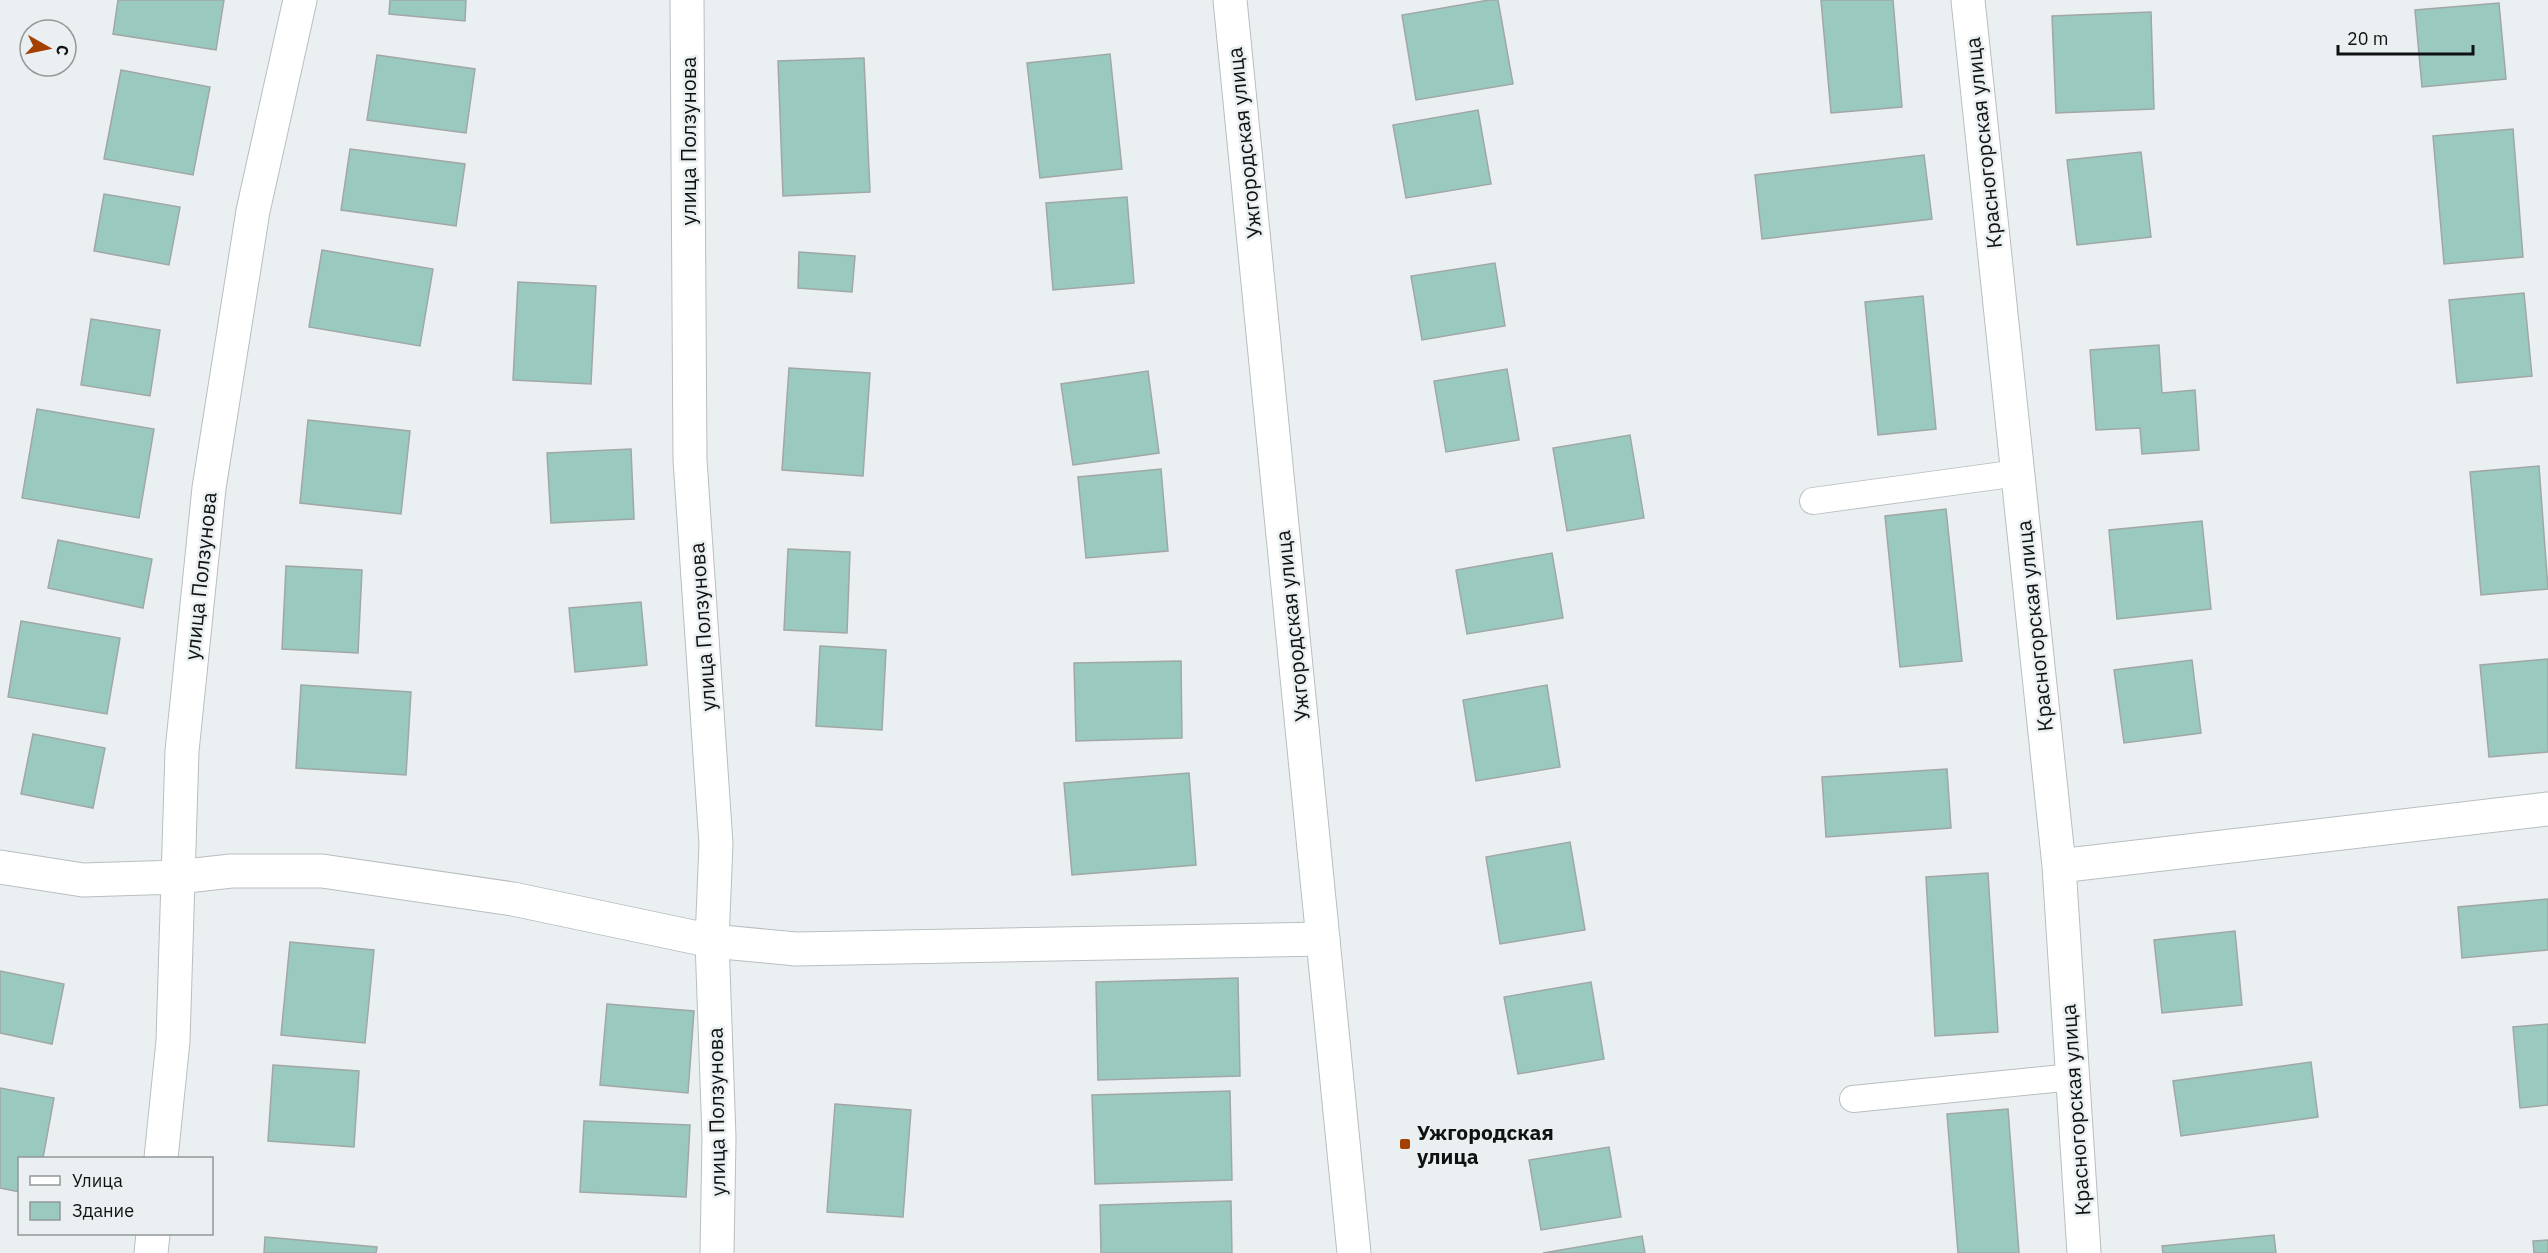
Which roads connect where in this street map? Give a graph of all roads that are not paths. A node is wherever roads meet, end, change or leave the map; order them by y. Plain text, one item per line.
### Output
1 (300, 0) edge
2 (687, 0) edge
3 (1230, 0) edge
4 (1968, 0) edge
5 (2018, 473) junction
6 (1813, 501) dead end
7 (2548, 809) edge
8 (2059, 866) junction
9 (0, 867) edge
10 (178, 877) junction
11 (1323, 939) junction
12 (712, 941) junction
13 (2073, 1077) junction
14 (1853, 1099) dead end
15 (160, 1157) edge
16 (153, 1235) edge
17 (151, 1253) edge
18 (717, 1253) edge
19 (1354, 1253) edge
20 (2084, 1253) edge

1 - 10 street, улица Ползунова
2 - 12 street, улица Ползунова
3 - 11 street, Ужгородская улица
4 - 5 street, Красногорская улица
5 - 6 lane
5 - 8 street, Красногорская улица
7 - 8 street
8 - 13 street, Красногорская улица
9 - 10 street
10 - 12 street
10 - 15 street, улица Ползунова
11 - 12 street
11 - 19 street, Ужгородская улица
12 - 18 street, улица Ползунова
13 - 14 lane
13 - 20 street, Красногорская улица
16 - 17 street

